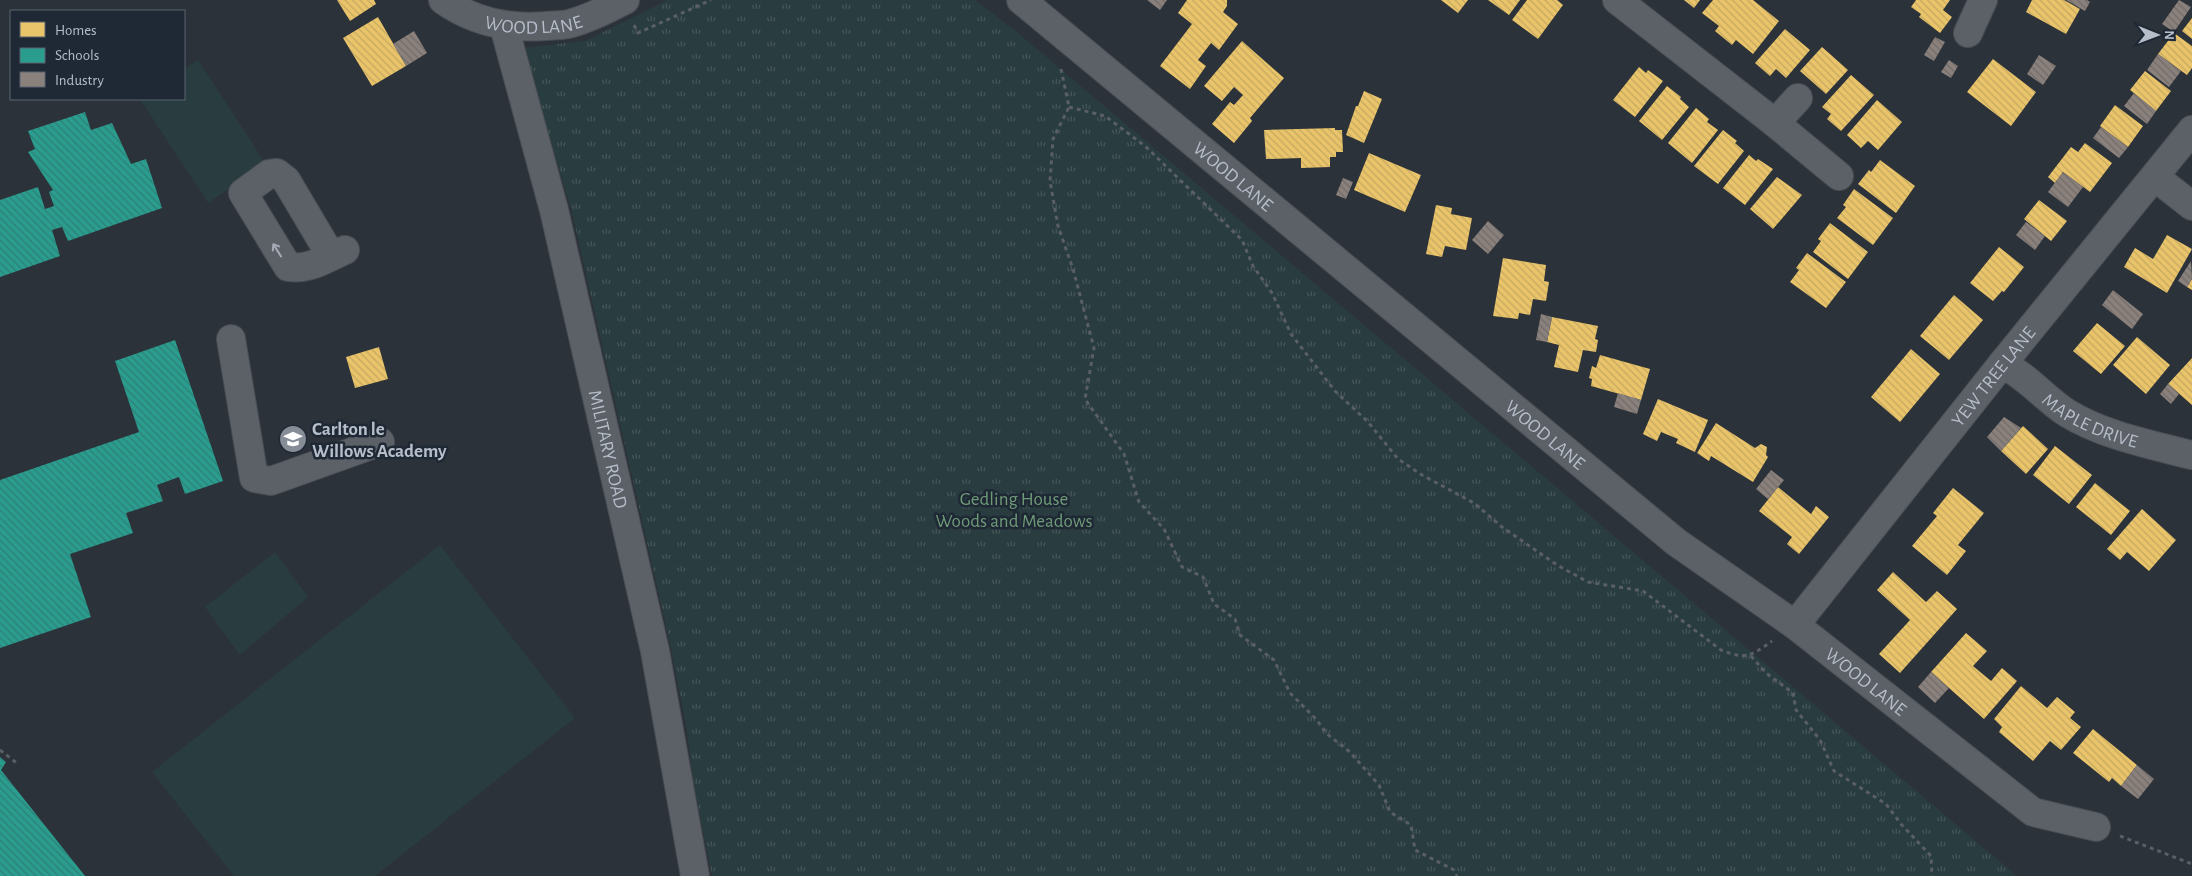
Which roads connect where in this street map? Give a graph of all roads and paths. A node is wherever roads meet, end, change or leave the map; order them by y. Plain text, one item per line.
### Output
1 (442, 0) edge
2 (711, 0) edge
3 (1021, 0) edge
4 (1617, 0) edge
5 (1984, 0) edge
6 (616, 5) edge
7 (504, 26) junction
8 (1968, 33) dead end
9 (1055, 62) dead end
10 (1798, 98) dead end
11 (1069, 107) junction
12 (1775, 123) junction
13 (2192, 130) edge
14 (1839, 176) dead end
15 (2155, 177) junction
16 (2192, 206) edge
17 (231, 339) dead end
18 (2002, 364) junction
19 (380, 442) dead end
20 (2191, 455) edge
21 (1796, 625) junction
22 (1751, 656) junction
23 (0, 750) edge
24 (18, 764) dead end
25 (2096, 827) joint
26 (2192, 864) edge
27 (695, 876) edge
28 (1457, 876) edge
29 (1932, 876) edge

1 - 7 street, WOOD LANE
2 - 6 path
3 - 21 street, WOOD LANE
4 - 12 street
5 - 8 street
6 - 7 street, WOOD LANE
7 - 27 street, MILITARY ROAD
9 - 11 path
10 - 12 street
11 - 22 path
11 - 28 path
12 - 14 street
13 - 15 street, YEW TREE LANE
15 - 16 street
15 - 18 street, YEW TREE LANE
17 - 19 street
18 - 20 street, MAPLE DRIVE
18 - 21 street, YEW TREE LANE
21 - 22 path
21 - 25 street, WOOD LANE
22 - 29 path
23 - 24 path
25 - 26 path

